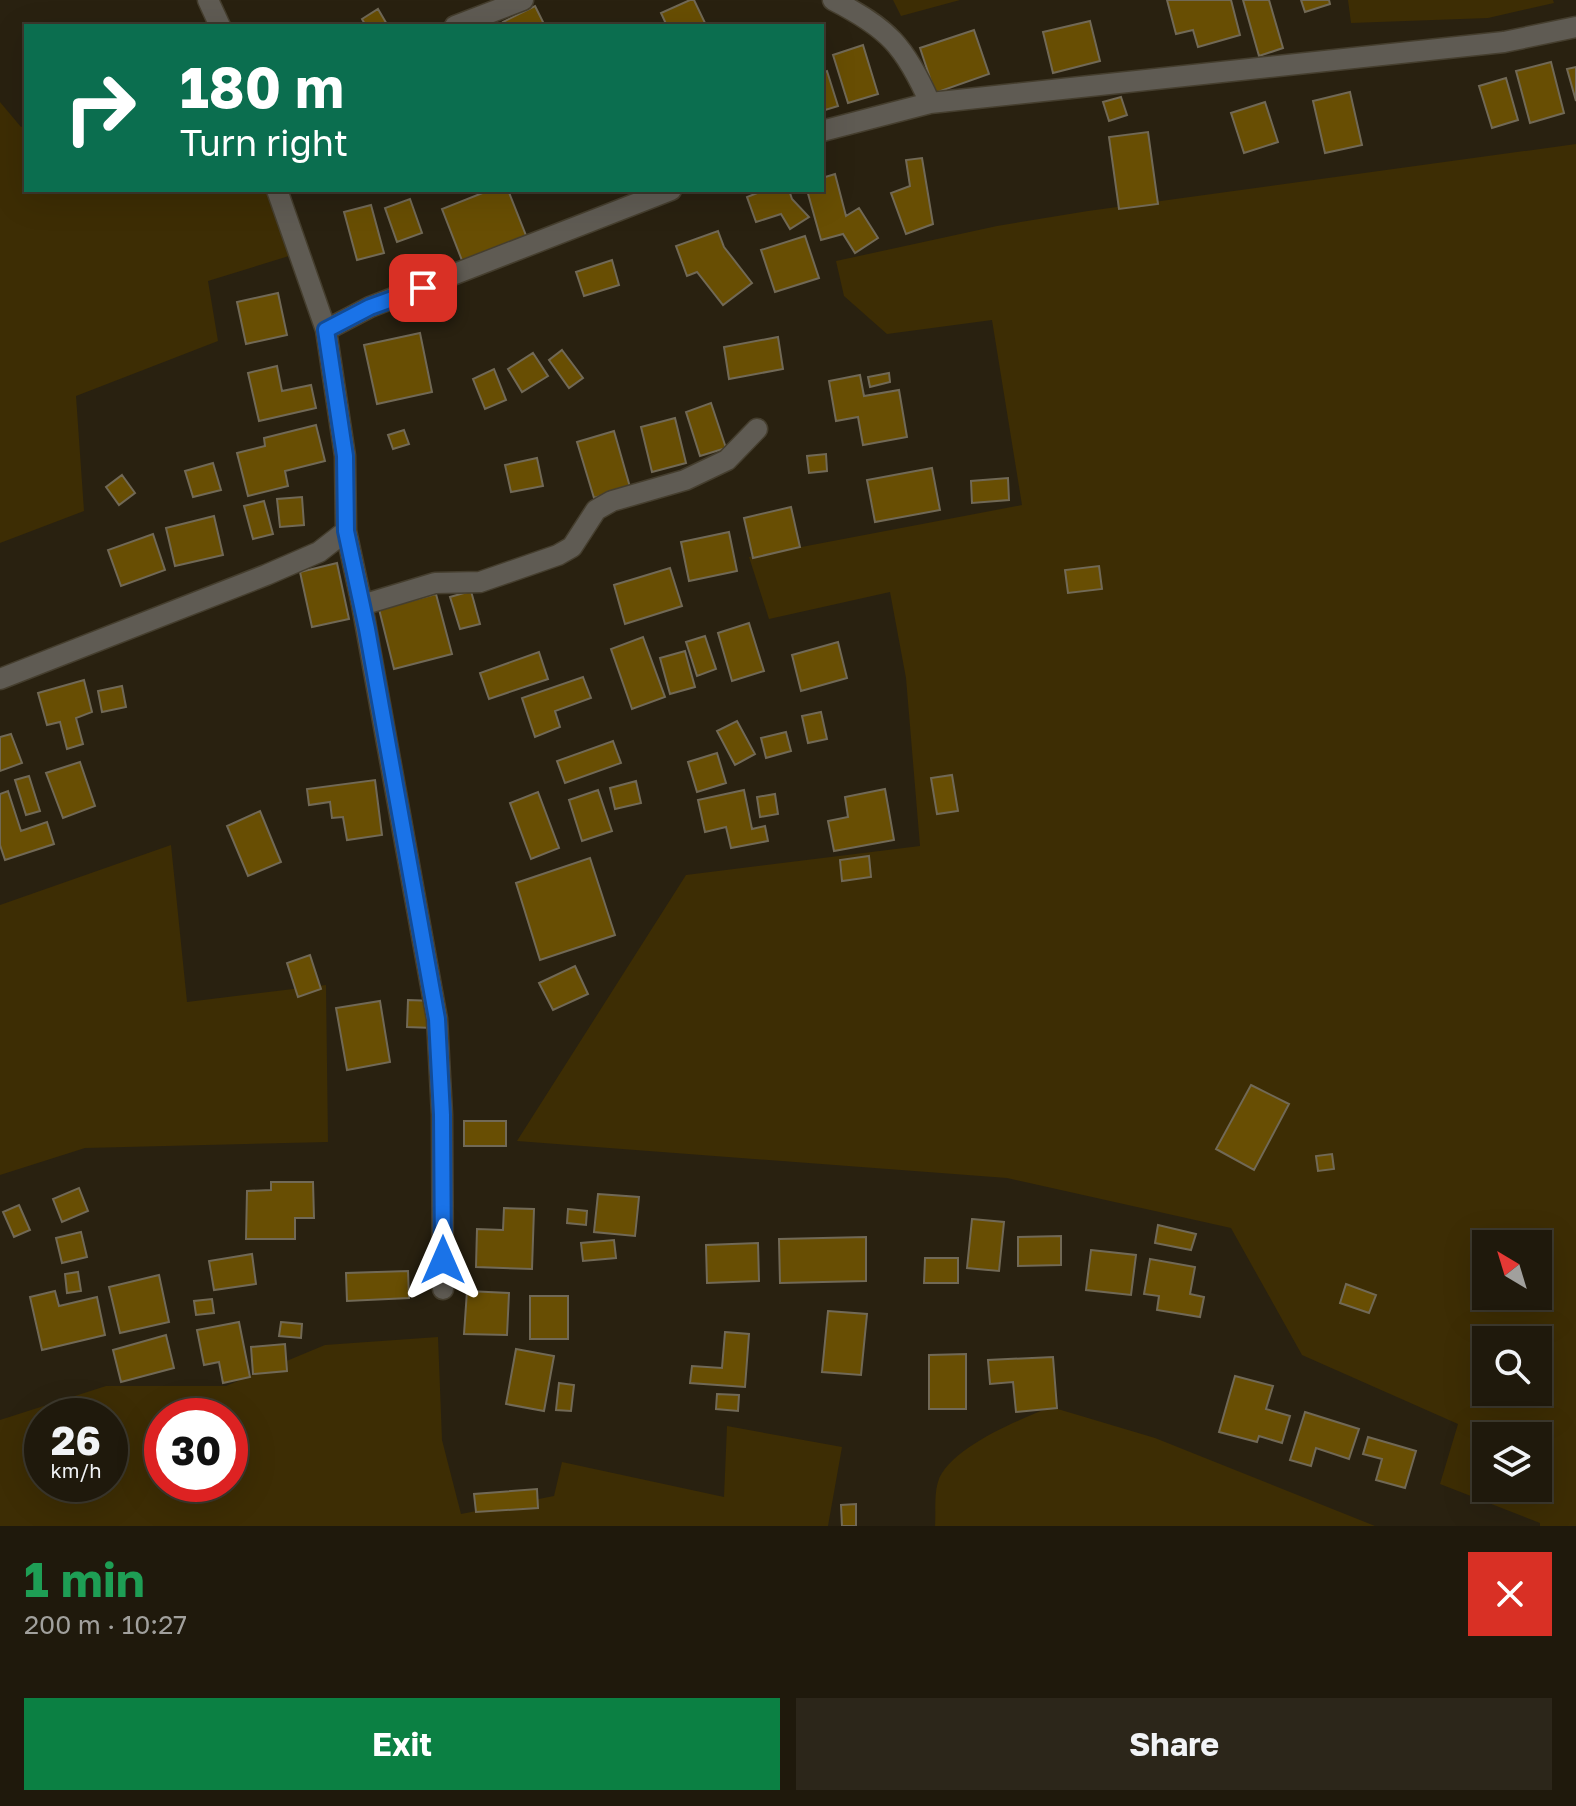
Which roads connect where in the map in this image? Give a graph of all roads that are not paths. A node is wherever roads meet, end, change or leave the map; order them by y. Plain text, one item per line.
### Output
1 (208, 0) edge
2 (523, 0) edge
3 (833, 0) edge
4 (219, 24) edge
5 (460, 24) edge
6 (1576, 27) edge
7 (930, 103) junction
8 (824, 130) edge
9 (278, 192) edge
10 (666, 192) edge
11 (326, 330) junction
12 (757, 429) dead end
13 (346, 531) junction
14 (362, 605) junction
15 (0, 679) edge
16 (443, 1289) dead end

1 - 4 street
2 - 5 street
3 - 7 street
6 - 7 street
7 - 8 street
9 - 11 street
10 - 11 street
11 - 13 street
12 - 14 street
13 - 14 street
13 - 15 street
14 - 16 street

